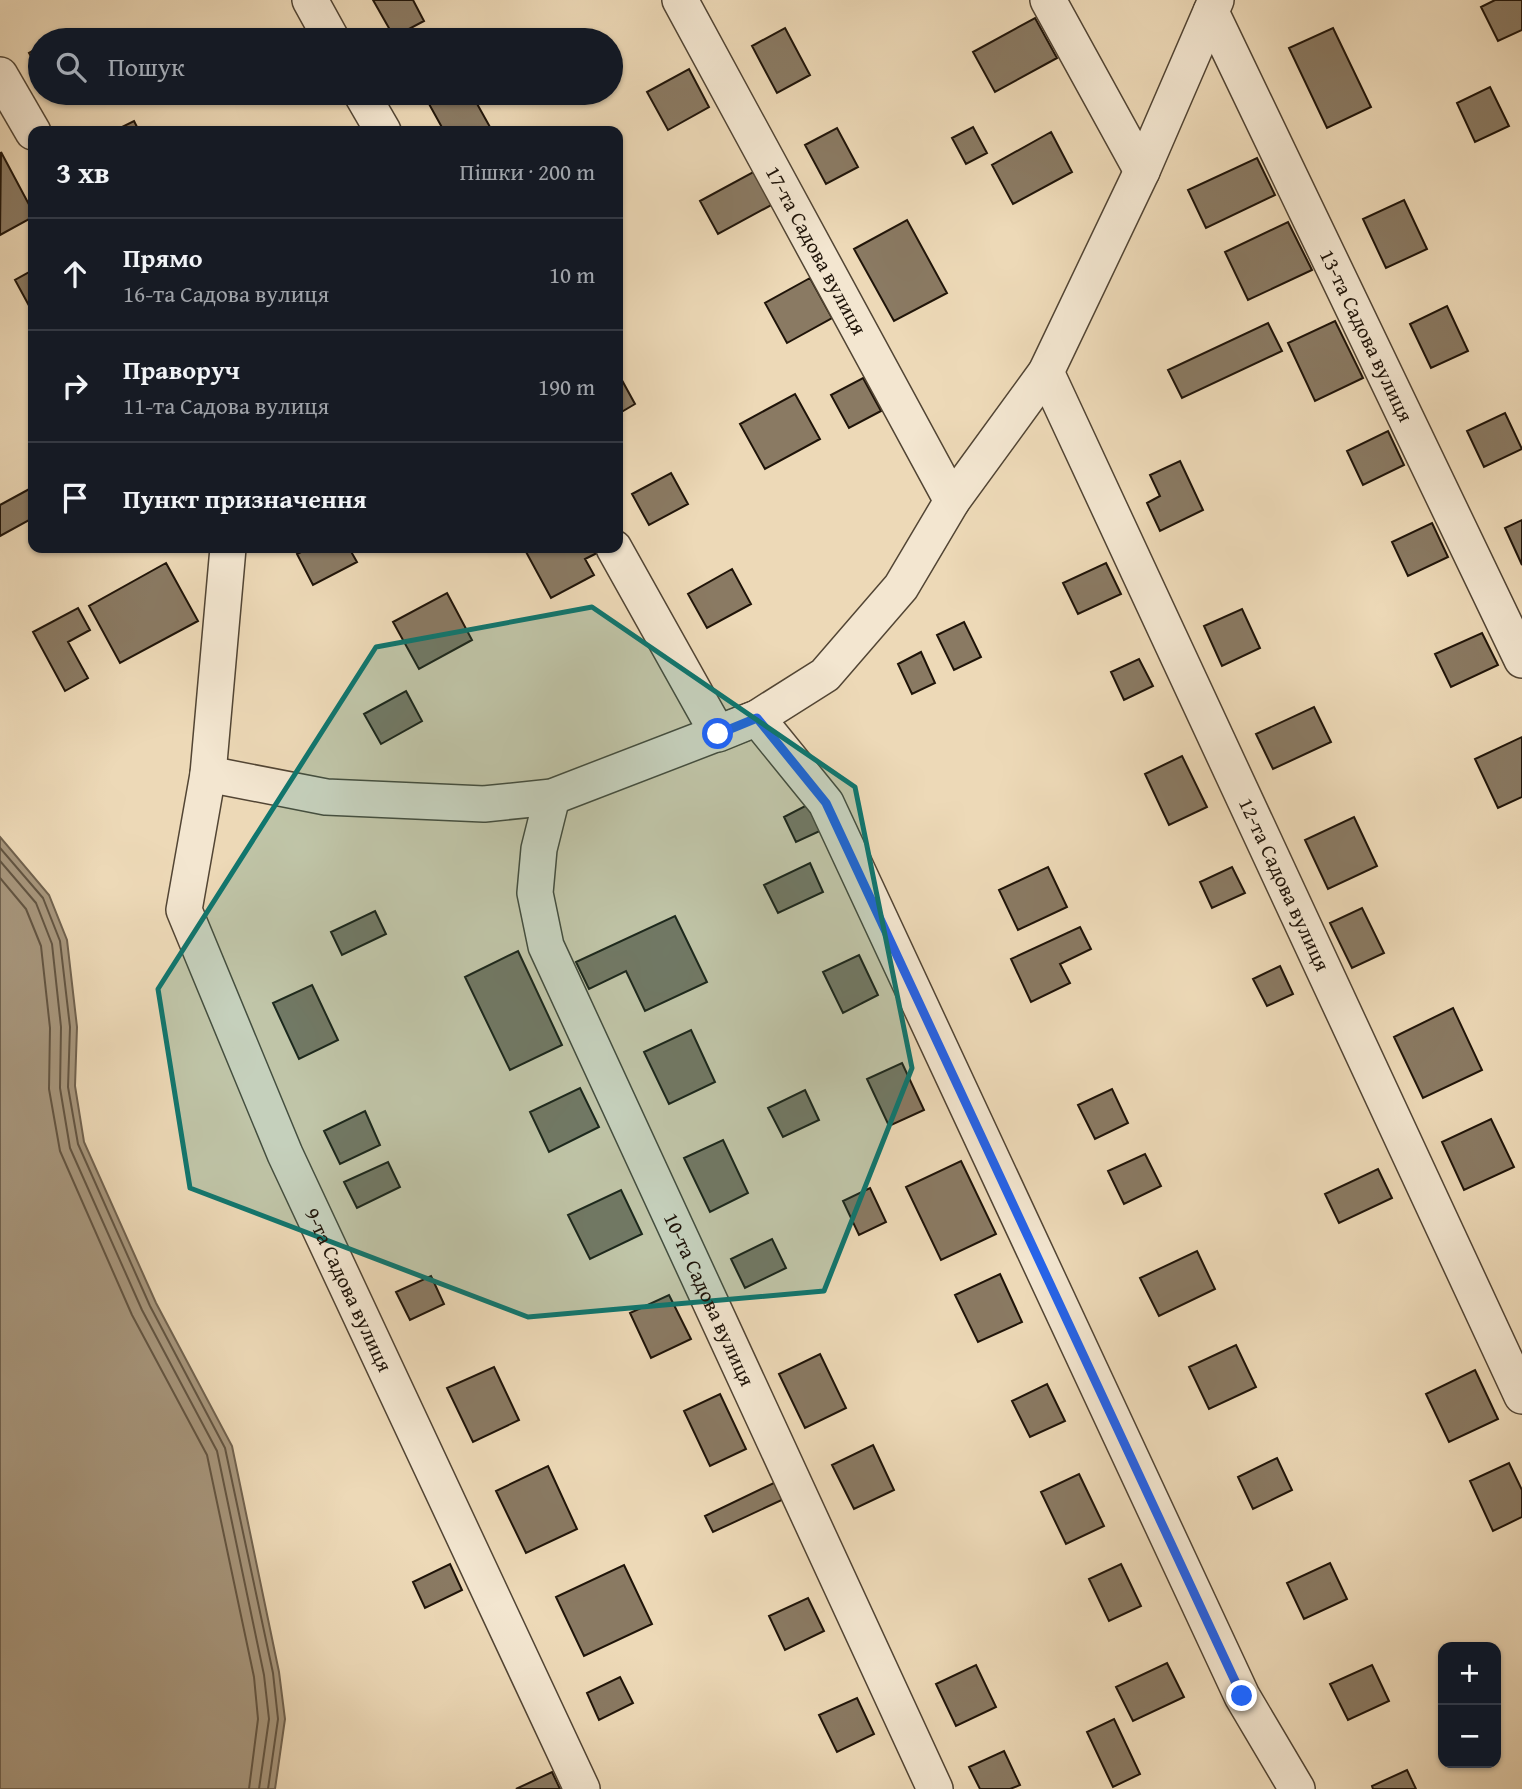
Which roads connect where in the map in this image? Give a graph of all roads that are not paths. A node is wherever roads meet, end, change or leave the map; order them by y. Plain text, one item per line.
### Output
1 (310, 0) edge
2 (680, 0) edge
3 (1048, 0) edge
4 (1214, 6) edge
5 (325, 28) edge
6 (0, 75) edge
7 (368, 105) edge
8 (30, 126) edge
9 (380, 126) edge
10 (1142, 171) junction
11 (1046, 372) junction
12 (953, 501) junction
13 (228, 553) edge
14 (617, 553) edge
15 (1522, 660) edge
16 (757, 718) junction
17 (718, 734) junction
18 (208, 774) junction
19 (552, 797) junction
20 (1522, 1396) edge
21 (582, 1789) edge
22 (935, 1789) edge
23 (1297, 1789) edge

1 - 5 street
2 - 12 street, 17-та Садова вулиця
3 - 10 street
4 - 10 street
4 - 15 street, 13-та Садова вулиця
6 - 8 street
7 - 9 street
10 - 11 street
11 - 12 street
11 - 20 street, 12-та Садова вулиця
12 - 16 street
13 - 18 street, 9-та Садова вулиця
14 - 17 street
16 - 17 street
16 - 23 street
17 - 19 street
18 - 19 street
18 - 21 street, 9-та Садова вулиця
19 - 22 street, 10-та Садова вулиця

